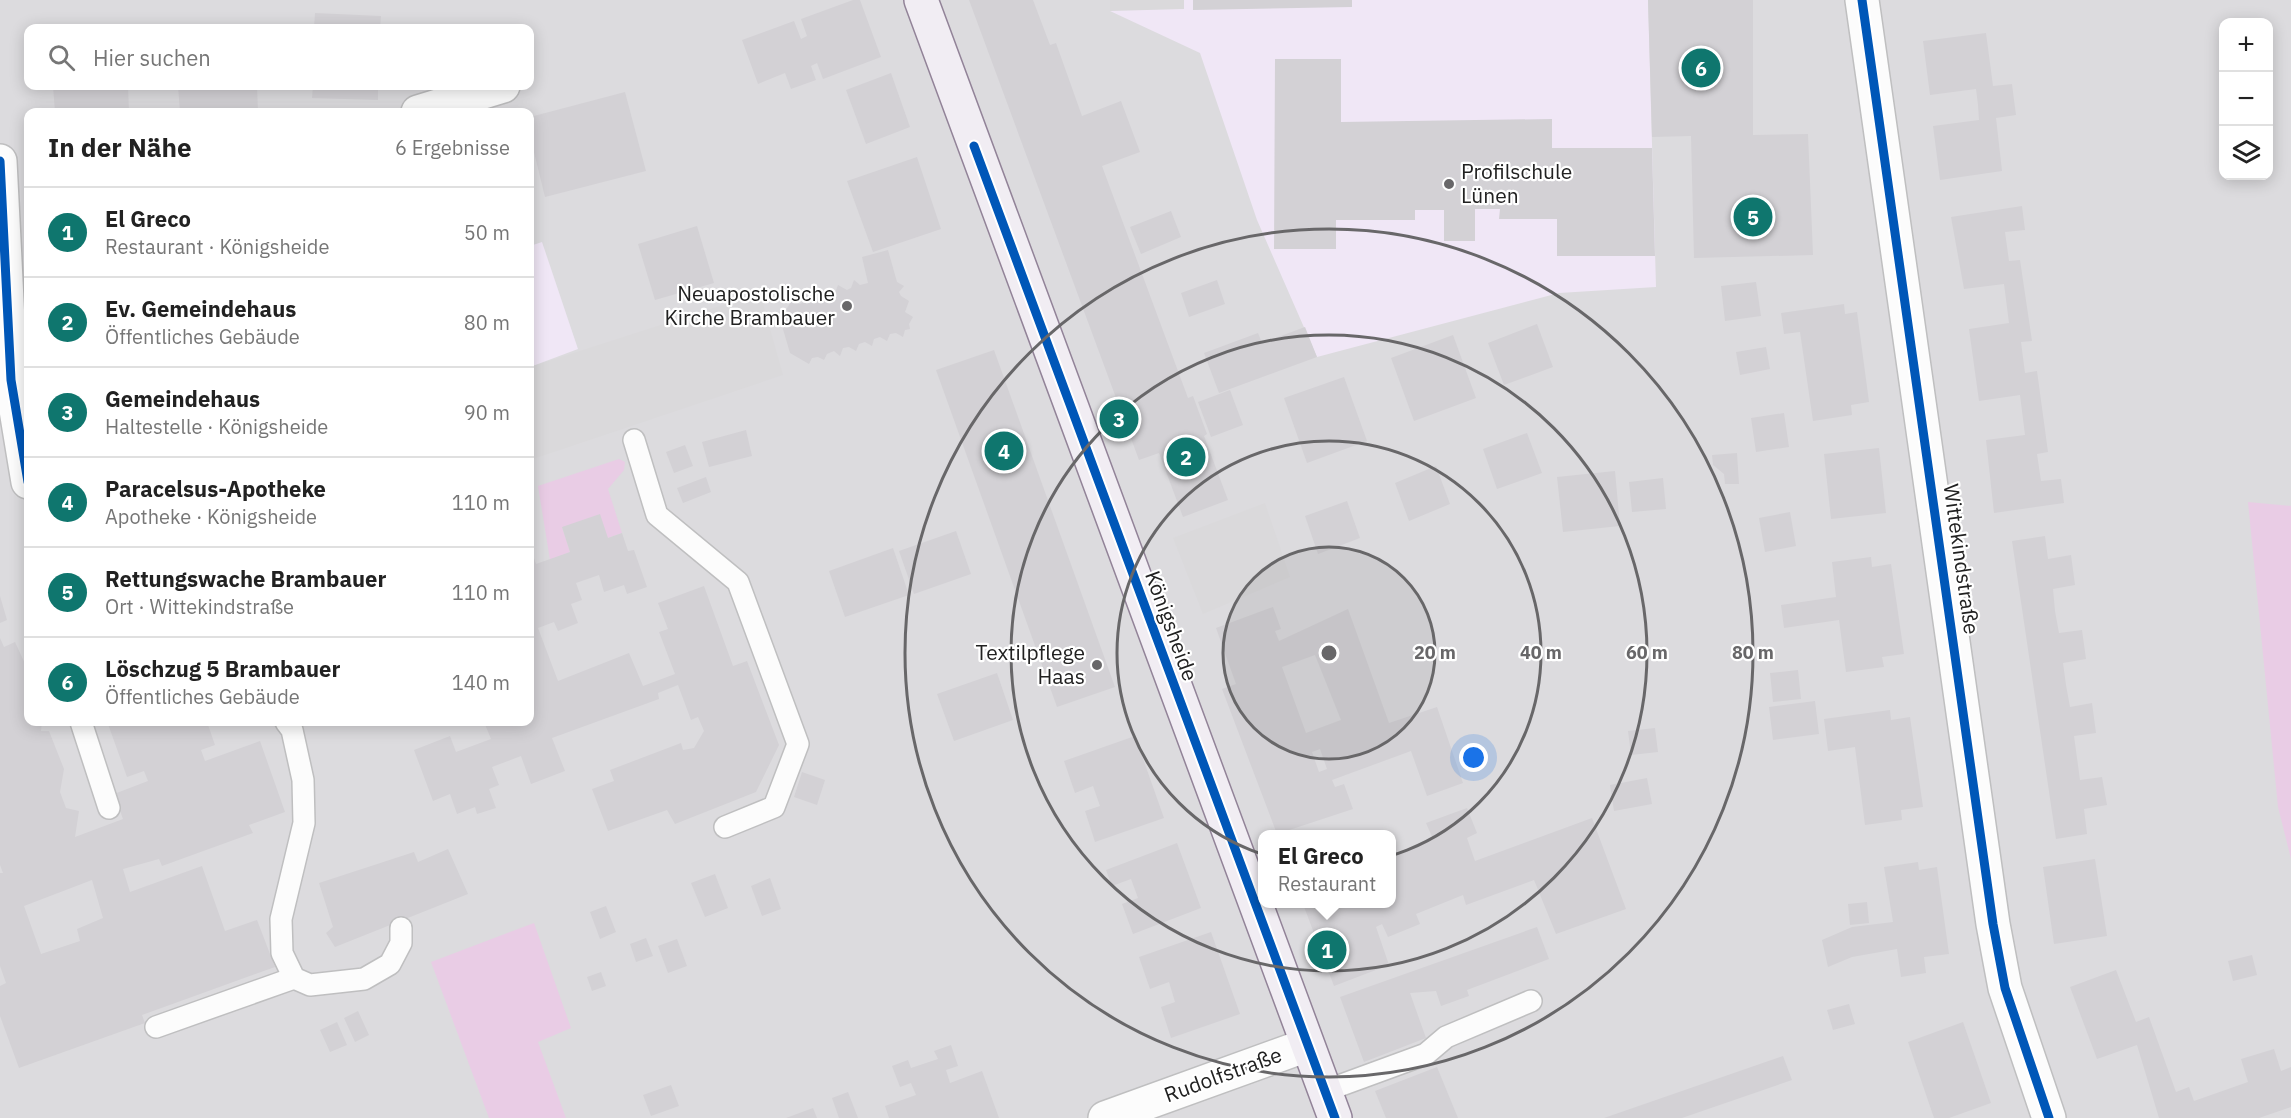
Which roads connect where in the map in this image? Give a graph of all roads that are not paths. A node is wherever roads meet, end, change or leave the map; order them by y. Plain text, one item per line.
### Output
1 (921, 0) edge
2 (1862, 0) edge
3 (490, 90) edge
4 (431, 108) edge
5 (0, 161) edge
6 (15, 197) edge
7 (634, 440) dead end
8 (24, 457) edge
9 (82, 726) edge
10 (289, 726) edge
11 (109, 808) dead end
12 (725, 827) dead end
13 (401, 928) dead end
14 (294, 978) junction
15 (1532, 1001) dead end
16 (156, 1027) dead end
17 (1307, 1045) junction
18 (1330, 1104) edge
19 (1105, 1118) edge
20 (2049, 1118) edge

1 - 17 main road, Königsheide
2 - 20 street, Wittekindstraße
3 - 4 street
5 - 6 street
6 - 8 street
7 - 12 lane
9 - 11 lane
10 - 14 lane
13 - 14 lane
14 - 16 lane
15 - 18 lane
17 - 18 main road, Königsheide
17 - 19 street, Rudolfstraße

